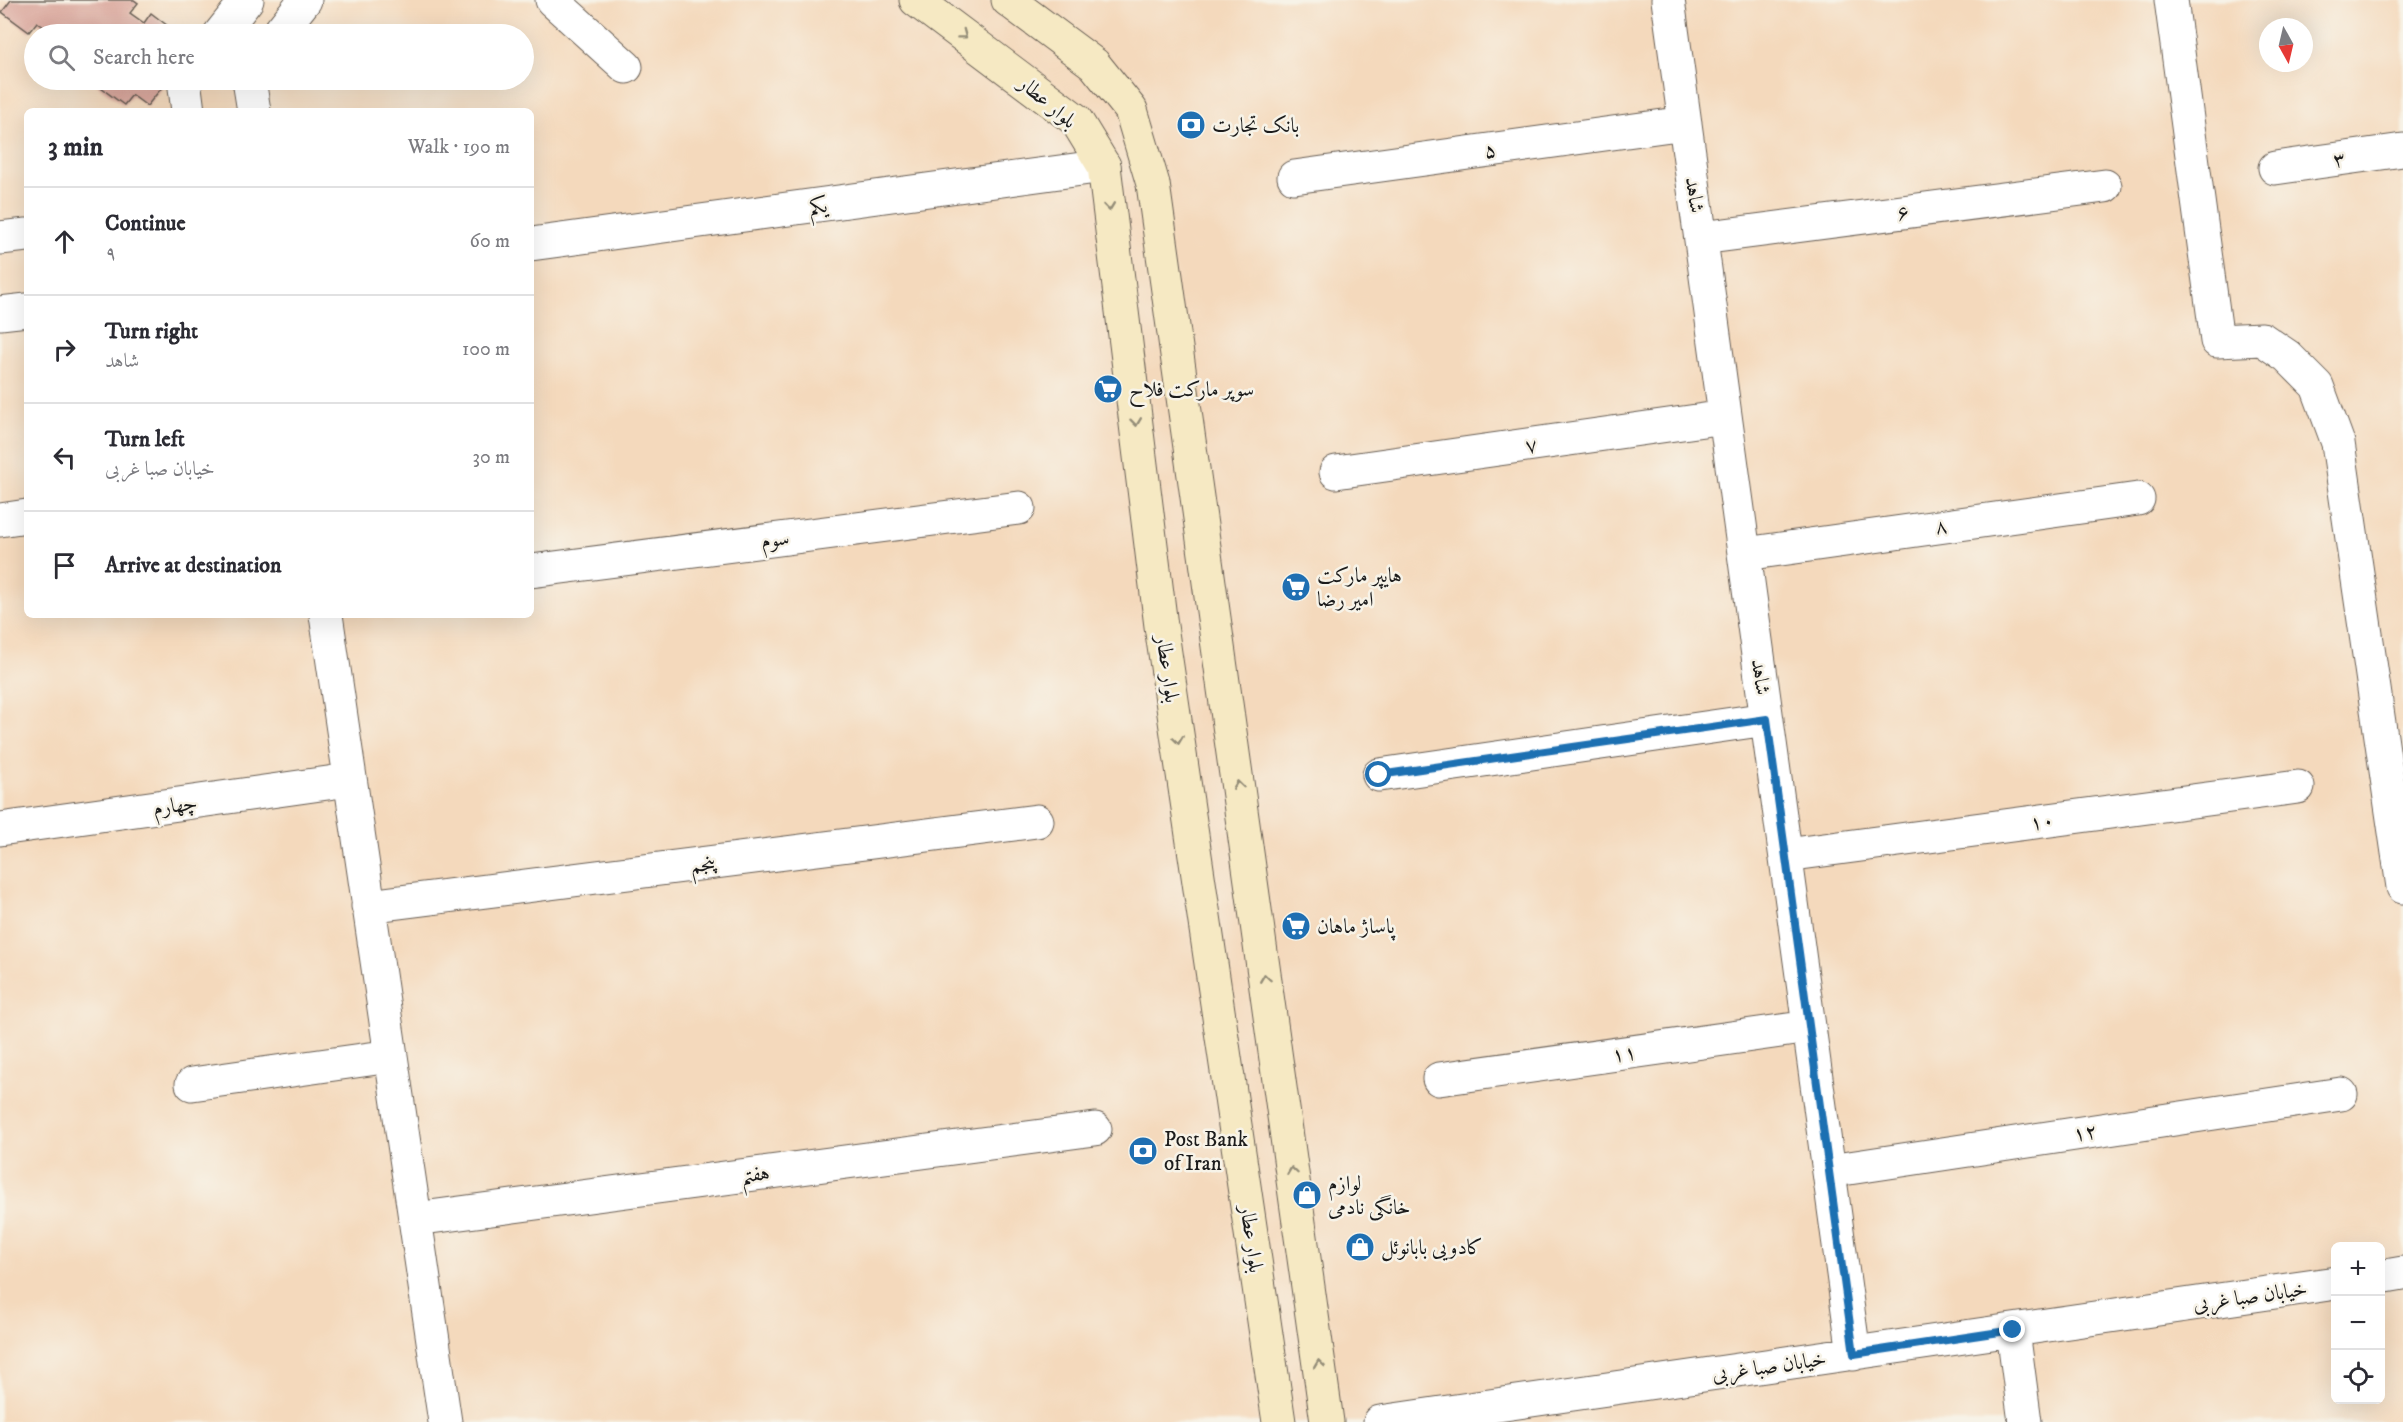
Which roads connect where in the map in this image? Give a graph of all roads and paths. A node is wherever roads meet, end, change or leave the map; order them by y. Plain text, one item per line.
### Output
1 (247, 0) edge
2 (305, 0) edge
3 (552, 0) edge
4 (916, 0) edge
5 (1008, 0) edge
6 (1668, 0) edge
7 (2171, 0) edge
8 (228, 24) edge
9 (286, 24) edge
10 (626, 67) dead end
11 (185, 90) edge
12 (251, 90) edge
13 (188, 108) edge
14 (254, 108) edge
15 (1685, 123) junction
16 (2403, 150) edge
17 (1104, 166) junction
18 (2275, 168) dead end
19 (1294, 177) dead end
20 (2105, 186) dead end
21 (24, 235) edge
22 (0, 238) edge
23 (1701, 238) junction
24 (534, 244) edge
25 (24, 310) edge
26 (0, 313) edge
27 (1725, 417) junction
28 (1336, 472) dead end
29 (2138, 499) dead end
30 (1019, 508) dead end
31 (24, 516) edge
32 (0, 520) edge
33 (1745, 554) junction
34 (534, 571) edge
35 (326, 618) edge
36 (1767, 719) junction
37 (1379, 775) dead end
38 (349, 780) junction
39 (2298, 787) dead end
40 (1037, 821) dead end
41 (0, 829) edge
42 (1786, 855) junction
43 (2403, 887) edge
44 (368, 906) junction
45 (1809, 1027) junction
46 (391, 1056) junction
47 (1439, 1079) dead end
48 (192, 1084) dead end
49 (2341, 1094) dead end
50 (1095, 1130) dead end
51 (1829, 1170) junction
52 (415, 1220) junction
53 (2403, 1273) edge
54 (2385, 1275) edge
55 (2331, 1284) edge
56 (2013, 1330) junction
57 (1854, 1354) junction
58 (445, 1422) edge
59 (1279, 1422) edge
60 (1327, 1422) edge
61 (1380, 1422) edge
62 (2025, 1422) edge

1 - 8 street
2 - 9 street
3 - 10 street
4 -> 17 street, بلوار عطار
60 -> 5 street
6 - 15 street, شاهد
7 - 43 street
11 - 13 street
12 - 14 street
15 - 19 street, ۵
15 - 23 street, شاهد
16 - 18 street, ۳
17 - 24 street, یکم
17 -> 59 street, بلوار عطار
20 - 23 street, ۶
21 - 22 street
23 - 27 street, شاهد
25 - 26 street
27 - 28 street, ۷
27 - 33 street, شاهد
29 - 33 street, ۸
30 - 34 street, سوم
31 - 32 street
33 - 36 street, شاهد
35 - 38 street
36 - 37 street
36 - 42 street, شاهد
38 - 41 street, چهارم
38 - 44 street
39 - 42 street, ۱۰
40 - 44 street, پنجم
42 - 45 street, شاهد
44 - 46 street
45 - 47 street, ۱۱
45 - 51 street, شاهد
46 - 48 street
46 - 52 street
49 - 51 street, ۱۲
50 - 52 street, هفتم
51 - 57 street, شاهد
52 - 58 street
53 - 54 street
55 - 56 street, خیابان صبا غربی
56 - 57 street, خیابان صبا غربی
56 - 62 street
57 - 61 street, خیابان صبا غربی

